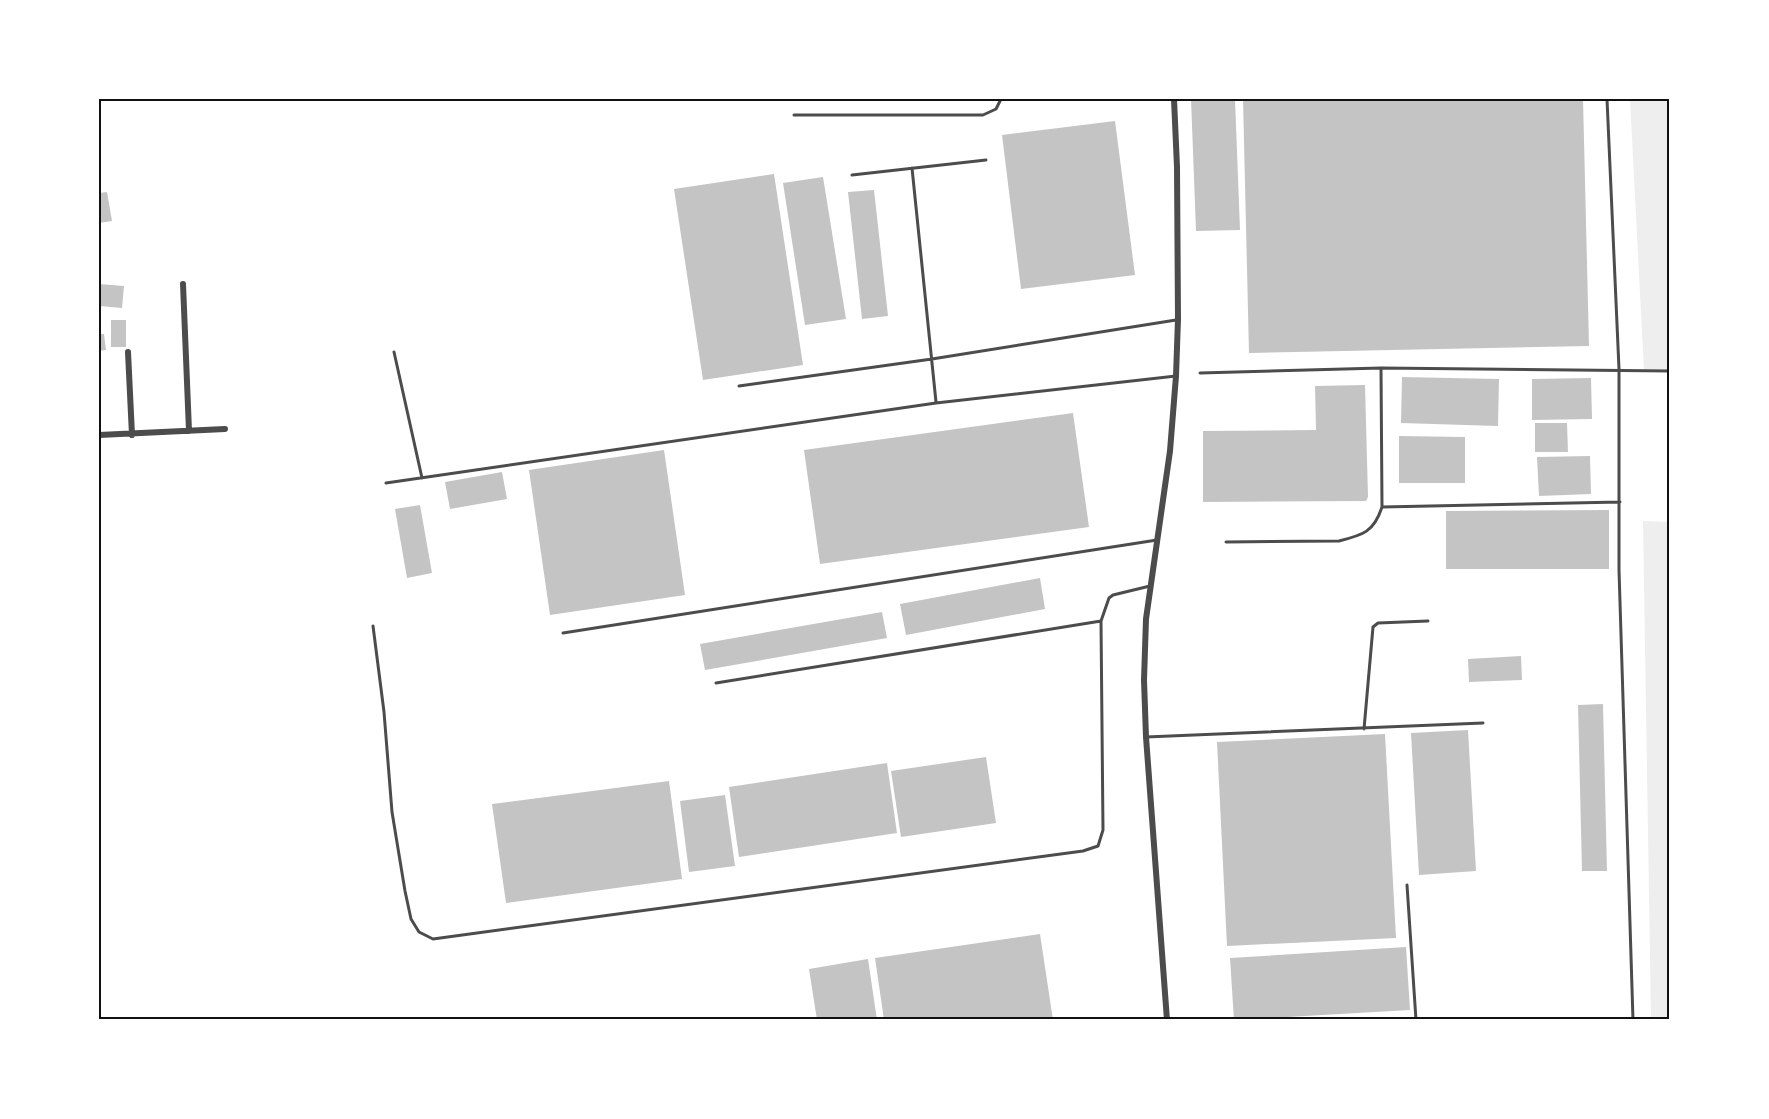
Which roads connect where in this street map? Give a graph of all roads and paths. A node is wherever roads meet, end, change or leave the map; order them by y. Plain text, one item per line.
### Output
1 (1001, 99) edge
2 (1174, 99) edge
3 (1607, 99) edge
4 (794, 115) dead end
5 (986, 160) dead end
6 (912, 168) junction
7 (852, 175) dead end
8 (183, 284) dead end
9 (1178, 319) junction
10 (128, 352) dead end
11 (394, 352) dead end
12 (932, 358) junction
13 (1381, 368) junction
14 (1619, 369) junction
15 (1670, 371) edge
16 (1200, 373) dead end
17 (1176, 376) junction
18 (739, 386) dead end
19 (936, 403) junction
20 (225, 429) dead end
21 (189, 431) junction
22 (99, 435) edge
23 (132, 435) junction
24 (422, 478) junction
25 (386, 483) dead end
26 (1620, 502) junction
27 (1382, 507) junction
28 (1158, 540) junction
29 (1226, 542) dead end
30 (1150, 586) junction
31 (1101, 621) junction
32 (1428, 621) dead end
33 (373, 626) dead end
34 (563, 633) dead end
35 (716, 683) dead end
36 (1484, 723) dead end
37 (1364, 729) junction
38 (1146, 737) junction
39 (1407, 885) dead end
40 (1167, 1020) edge
41 (1416, 1020) edge
42 (1633, 1020) edge

1 - 4 lane
2 - 9 street
3 - 14 lane
5 - 6 lane
6 - 7 lane
6 - 12 lane
8 - 21 street
9 - 12 lane
9 - 17 street
10 - 23 street
11 - 24 lane
12 - 18 lane
12 - 19 lane
13 - 14 lane
13 - 16 lane
13 - 27 lane
14 - 15 lane
14 - 26 lane
17 - 19 lane
17 - 28 street
19 - 24 lane
20 - 21 street
21 - 23 street
22 - 23 street
24 - 25 lane
26 - 27 lane
26 - 42 lane
27 - 29 lane
28 - 30 street
28 - 34 lane
30 - 31 lane
30 - 38 street
31 - 33 lane
31 - 35 lane
32 - 37 lane
36 - 37 lane
37 - 38 lane
38 - 40 street
39 - 41 lane

